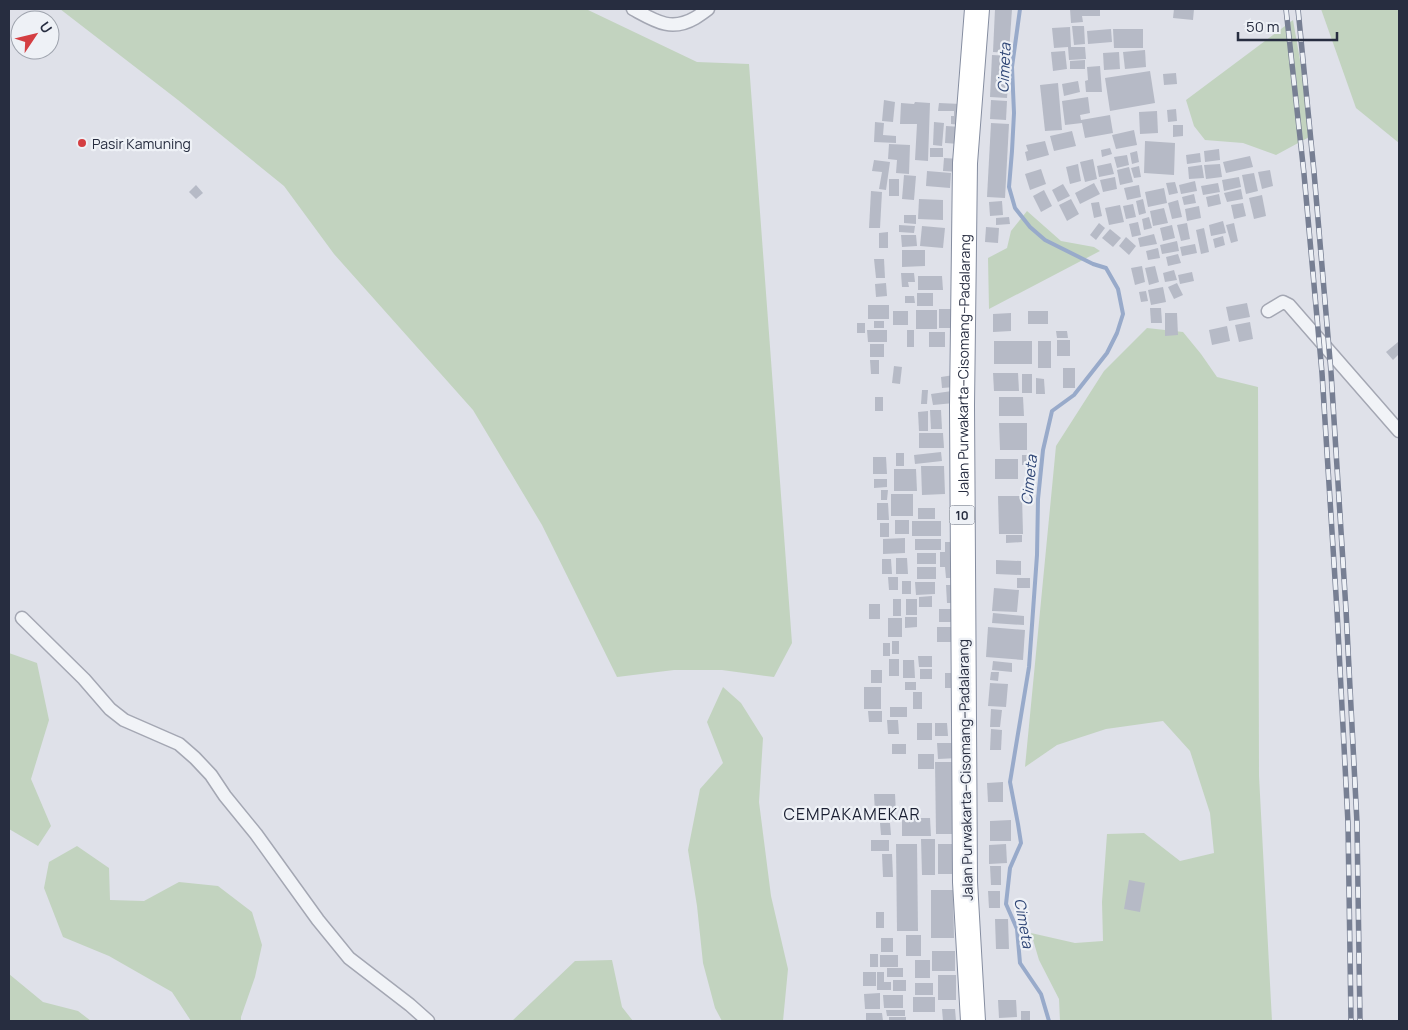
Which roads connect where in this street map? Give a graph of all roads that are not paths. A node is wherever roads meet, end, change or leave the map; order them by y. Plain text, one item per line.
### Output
1 (633, 9) edge
2 (708, 9) edge
3 (977, 9) edge
4 (1268, 311) dead end
5 (1399, 430) edge
6 (22, 618) dead end
7 (428, 1021) edge
8 (973, 1021) edge

1 - 2 street
3 - 8 highway, Jalan Purwakarta–Cisomang–Padalarang / 10
4 - 5 street
6 - 7 street

